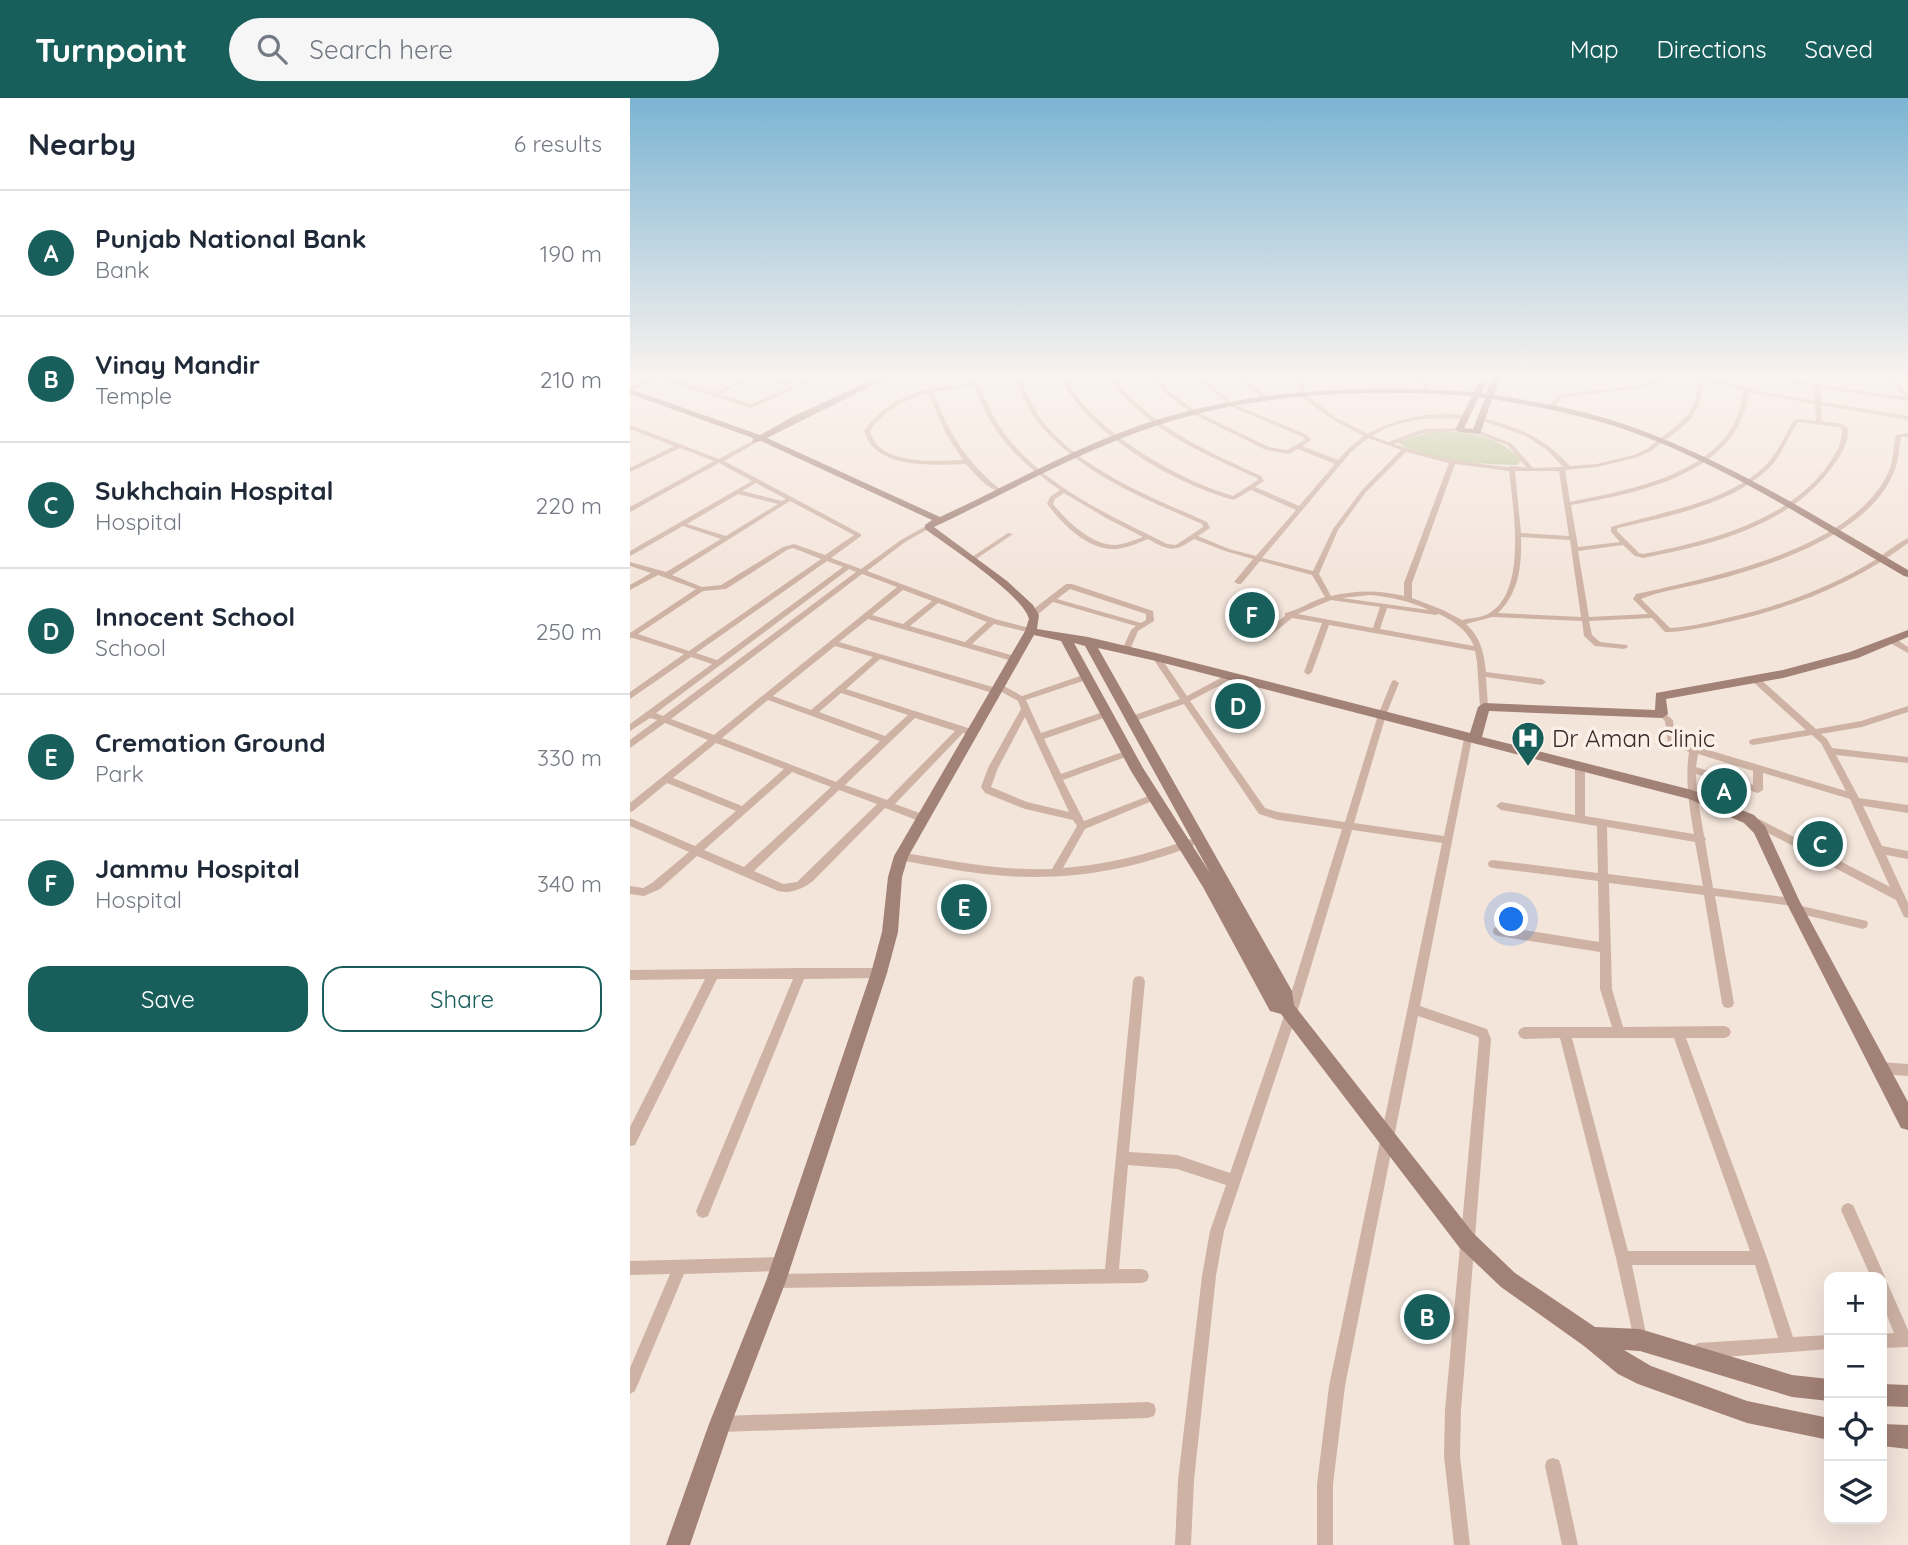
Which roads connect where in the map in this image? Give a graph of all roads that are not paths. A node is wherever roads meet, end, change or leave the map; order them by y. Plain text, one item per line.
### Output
1 (667, 442) edge
2 (753, 442) edge
3 (759, 442) edge
4 (870, 442) edge
5 (953, 442) edge
6 (1007, 442) edge
7 (1062, 442) edge
8 (1108, 442) edge
9 (1123, 442) edge
10 (1182, 442) edge
11 (1253, 442) edge
12 (1306, 442) edge
13 (1360, 442) edge
14 (1381, 442) edge
15 (1395, 442) edge
16 (1502, 442) edge
17 (1541, 442) edge
18 (1660, 442) edge
19 (1662, 442) edge
20 (1726, 442) edge
21 (1784, 442) edge
22 (1844, 442) edge
23 (1897, 442) edge
24 (1388, 444) junction
25 (679, 446) junction
26 (1299, 447) junction
27 (1405, 450) junction
28 (1076, 454) junction
29 (719, 461) junction
30 (965, 462) junction
31 (1704, 462) junction
32 (1339, 463) junction
33 (1452, 463) junction
34 (1512, 468) junction
35 (1565, 468) junction
36 (631, 469) edge
37 (1531, 469) junction
38 (1039, 474) junction
39 (756, 481) junction
40 (1746, 483) junction
41 (1251, 488) junction
42 (999, 491) junction
43 (1063, 491) junction
44 (737, 492) junction
45 (791, 499) junction
46 (783, 503) junction
47 (1568, 504) junction
48 (1788, 506) junction
49 (1300, 509) junction
50 (630, 510) edge
51 (682, 524) junction
52 (933, 524) junction
53 (1833, 531) junction
54 (1010, 534) dead end
55 (1517, 535) junction
56 (1148, 537) junction
57 (1194, 537) junction
58 (726, 538) junction
59 (1574, 538) junction
60 (1908, 540) edge
61 (1626, 543) junction
62 (1575, 549) junction
63 (630, 554) edge
64 (826, 558) junction
65 (1259, 559) junction
66 (971, 560) junction
67 (1883, 560) junction
68 (630, 564) edge
69 (849, 566) junction
70 (862, 571) junction
71 (657, 572) junction
72 (1315, 574) junction
73 (1908, 574) edge
74 (667, 575) junction
75 (1238, 582) dead end
76 (1408, 583) junction
77 (903, 586) junction
78 (630, 588) edge
79 (701, 589) junction
80 (1393, 595) junction
81 (1329, 598) junction
82 (1409, 598) junction
83 (1051, 599) junction
84 (937, 600) junction
85 (799, 603) junction
86 (1384, 606) junction
87 (813, 608) junction
88 (1288, 615) junction
89 (1447, 615) junction
90 (1492, 615) junction
91 (867, 616) junction
92 (1652, 616) junction
93 (1586, 619) junction
94 (992, 621) junction
95 (1032, 622) junction
96 (1326, 622) junction
97 (1461, 622) junction
98 (1143, 626) junction
99 (904, 627) junction
100 (1376, 631) junction
101 (1908, 633) edge
102 (631, 635) edge
103 (1065, 637) junction
104 (1262, 638) dead end
105 (1893, 640) junction
106 (1088, 642) junction
107 (834, 643) junction
108 (966, 645) junction
109 (1624, 647) dead end
110 (1479, 649) junction
111 (1126, 650) junction
112 (1908, 651) edge
113 (692, 654) junction
114 (878, 656) junction
115 (1156, 657) junction
116 (1015, 659) junction
117 (718, 663) junction
118 (1308, 672) dead end
119 (1482, 674) junction
120 (1231, 676) junction
121 (1086, 677) junction
122 (1756, 680) junction
123 (1542, 682) dead end
124 (1395, 683) dead end
125 (998, 689) junction
126 (840, 690) junction
127 (630, 696) edge
128 (767, 697) junction
129 (1021, 699) junction
130 (1185, 700) junction
131 (1484, 707) junction
132 (1908, 709) edge
133 (1025, 710) junction
134 (813, 713) junction
135 (649, 714) junction
136 (914, 714) junction
137 (1106, 714) junction
138 (1662, 714) junction
139 (1382, 715) junction
140 (1132, 719) junction
141 (664, 720) junction
142 (630, 728) edge
143 (967, 731) junction
144 (1816, 731) junction
145 (1040, 737) junction
146 (715, 739) junction
147 (1471, 739) junction
148 (887, 740) junction
149 (1753, 741) dead end
150 (630, 745) edge
151 (1694, 750) junction
152 (1830, 751) junction
153 (1128, 754) junction
154 (1908, 760) edge
155 (1580, 766) junction
156 (791, 768) junction
157 (1690, 769) junction
158 (1758, 770) junction
159 (666, 779) junction
160 (1060, 779) junction
161 (838, 786) junction
162 (1692, 795) junction
163 (1154, 797) junction
164 (1855, 799) junction
165 (886, 804) junction
166 (1501, 806) dead end
167 (630, 808) edge
168 (1908, 809) edge
169 (743, 810) junction
170 (922, 818) junction
171 (1749, 819) junction
172 (1580, 820) junction
173 (630, 822) edge
174 (1079, 822) junction
175 (1602, 823) junction
176 (1349, 826) junction
177 (1200, 838) junction
178 (1701, 839) junction
179 (1447, 840) junction
180 (1184, 845) junction
181 (1877, 849) junction
182 (696, 851) junction
183 (1908, 855) edge
184 (901, 856) junction
185 (1493, 864) dead end
186 (1056, 871) junction
187 (746, 872) junction
188 (1603, 878) junction
189 (630, 890) edge
190 (1710, 892) junction
191 (1903, 898) edge
192 (1795, 906) junction
193 (1908, 914) edge
194 (1863, 924) dead end
195 (1498, 931) dead end
196 (1605, 948) junction
197 (801, 973) junction
198 (879, 973) junction
199 (630, 975) edge
200 (713, 975) junction
201 (1139, 981) dead end
202 (1728, 1003) dead end
203 (1414, 1009) junction
204 (1289, 1010) junction
205 (1619, 1032) junction
206 (1678, 1032) junction
207 (1725, 1032) dead end
208 (1524, 1033) dead end
209 (1565, 1033) junction
210 (1880, 1068) junction
211 (1908, 1070) edge
212 (1908, 1121) edge
213 (630, 1140) edge
214 (1387, 1140) junction
215 (1123, 1158) junction
216 (1234, 1181) junction
217 (1848, 1210) dead end
218 (703, 1211) dead end
219 (1466, 1240) junction
220 (1623, 1258) junction
221 (1760, 1258) junction
222 (680, 1267) junction
223 (630, 1268) edge
224 (1876, 1272) edge
225 (779, 1273) junction
226 (1111, 1276) junction
227 (1143, 1276) dead end
228 (1887, 1298) edge
229 (1592, 1338) junction
230 (1640, 1339) junction
231 (1907, 1340) edge
232 (1887, 1341) edge
233 (1824, 1342) edge
234 (1788, 1345) junction
235 (1684, 1352) junction
236 (630, 1386) edge
237 (1824, 1389) edge
238 (1887, 1395) edge
239 (1908, 1396) edge
240 (1148, 1410) dead end
241 (720, 1424) junction
242 (1824, 1428) edge
243 (1887, 1435) edge
244 (1908, 1437) edge
245 (1553, 1466) dead end
246 (678, 1545) edge
247 (1183, 1545) edge
248 (1325, 1545) edge
249 (1462, 1545) edge
250 (1570, 1545) edge

1 - 25 street
2 - 29 street
3 - 52 street
4 - 30 street
5 - 30 street
6 - 38 street
7 - 28 street
8 - 28 street
9 - 41 street
10 - 41 street
11 - 26 street
12 - 26 street
13 - 32 street
14 - 24 street
15 - 24 street
16 - 37 street
17 - 35 street
18 - 35 street
19 - 31 street
20 - 31 street
21 - 40 street
22 - 48 street
23 - 53 street
24 - 27 street
25 - 29 street
25 - 36 street
26 - 32 street
27 - 33 street
27 - 72 street
28 - 38 street
28 - 57 street
29 - 39 street
29 - 50 street
30 - 42 street
31 - 40 street
31 - 47 street
32 - 49 street
33 - 34 street
33 - 76 street
34 - 37 street
34 - 55 street
35 - 37 street
35 - 47 street
38 - 42 street
38 - 43 street
39 - 44 street
39 - 45 street
40 - 48 street
40 - 61 street
41 - 49 street
42 - 52 street
43 - 56 street
43 - 56 street
44 - 46 street
44 - 51 street
45 - 46 street
45 - 64 street
46 - 58 street
47 - 59 street
48 - 53 street
48 - 61 street
49 - 65 street
51 - 58 street
51 - 63 street
52 - 66 street
52 - 70 street
53 - 67 street
53 - 92 street
54 - 66 street
55 - 59 street
55 - 90 street
56 - 57 street
57 - 65 street
58 - 74 street
59 - 62 street
60 - 67 street
61 - 62 street
62 - 93 street
64 - 69 street
64 - 79 street
64 - 113 street
65 - 72 street
65 - 75 street
66 - 95 street
67 - 73 street
67 - 92 street
68 - 71 street
69 - 70 street
69 - 85 street
70 - 77 street
70 - 87 street
71 - 74 street
71 - 78 street
72 - 81 street
74 - 79 street
76 - 80 street
76 - 82 street
77 - 84 street
77 - 91 street
79 - 102 street
80 - 81 street
80 - 82 street
81 - 86 street
81 - 88 street
82 - 89 street
83 - 95 street
83 - 98 street
83 - 98 street
84 - 94 street
84 - 99 street
85 - 87 street
85 - 117 street
86 - 89 street
86 - 100 street
87 - 141 street
88 - 96 street
88 - 104 street
89 - 97 street
90 - 93 street
90 - 97 street
91 - 99 street
91 - 107 street
92 - 93 street
93 - 109 street
94 - 95 street
94 - 108 street
95 - 103 street
95 - 116 street
96 - 100 street
96 - 118 street
97 - 110 street
98 - 111 street
99 - 108 street
100 - 110 street
101 - 105 street
102 - 113 street
103 - 106 street
103 - 121 street
105 - 112 street
105 - 122 street
106 - 111 street
106 - 140 street
107 - 114 street
107 - 128 street
108 - 116 street
110 - 119 street
111 - 115 street
113 - 117 street
113 - 127 street
114 - 125 street
114 - 126 street
115 - 120 street
115 - 130 street
116 - 125 street
117 - 135 street
119 - 123 street
119 - 131 street
120 - 130 street
120 - 139 street
121 - 129 street
121 - 137 street
122 - 138 street
122 - 144 street
124 - 139 street
125 - 129 street
125 - 143 street
126 - 134 street
126 - 136 street
128 - 134 street
128 - 146 street
129 - 133 street
130 - 140 street
130 - 176 street
131 - 138 street
131 - 147 street
132 - 144 street
133 - 145 street
133 - 174 street
134 - 148 street
135 - 141 street
135 - 142 street
136 - 143 street
136 - 148 street
137 - 145 street
137 - 153 street
138 - 151 street
139 - 147 street
139 - 176 street
140 - 177 street
141 - 146 street
141 - 150 street
143 - 165 street
143 - 170 street
144 - 149 street
144 - 152 street
145 - 160 street
146 - 156 street
146 - 159 street
147 - 155 street
147 - 179 street
148 - 161 street
151 - 157 street
151 - 158 street
152 - 154 street
152 - 164 street
153 - 160 street
153 - 163 street
155 - 162 street
155 - 172 street
156 - 161 street
156 - 169 street
157 - 158 street
157 - 162 street
158 - 164 street
159 - 167 street
159 - 169 street
160 - 174 street
161 - 165 street
161 - 187 street
162 - 171 street
162 - 178 street
163 - 174 street
163 - 180 street
164 - 168 street
164 - 181 street
165 - 170 street
165 - 187 street
166 - 172 street
169 - 182 street
170 - 184 street
171 - 191 street
171 - 192 street
172 - 175 street
173 - 182 street
174 - 186 street
175 - 178 street
175 - 188 street
176 - 179 street
176 - 204 street
177 - 180 street
177 - 204 street
178 - 190 street
179 - 203 street
180 - 186 street
180 - 204 street
181 - 183 street
181 - 191 street
182 - 187 street
182 - 189 street
184 - 186 street
184 - 198 street
185 - 188 street
188 - 190 street
188 - 196 street
190 - 192 street
190 - 202 street
191 - 193 street
192 - 194 street
192 - 210 street
195 - 196 street
196 - 205 street
197 - 198 street
197 - 200 street
197 - 218 street
198 - 225 street
199 - 200 street
200 - 213 street
201 - 215 street
203 - 214 street
203 - 219 street
204 - 214 street
204 - 216 street
205 - 206 street
205 - 209 street
206 - 207 street
206 - 221 street
208 - 209 street
209 - 220 street
210 - 211 street
210 - 212 street
214 - 219 street
214 - 248 street
215 - 216 street
215 - 226 street
216 - 247 street
217 - 224 street
219 - 229 street
219 - 249 street
220 - 221 street
220 - 230 street
221 - 234 street
222 - 223 street
222 - 225 street
222 - 236 street
225 - 226 street
225 - 241 street
226 - 227 street
228 - 231 street
229 - 230 street
229 - 242 street
230 - 235 street
231 - 232 street
233 - 234 street
234 - 235 street
235 - 237 street
238 - 239 street
240 - 241 street
241 - 246 street
243 - 244 street
245 - 250 street

